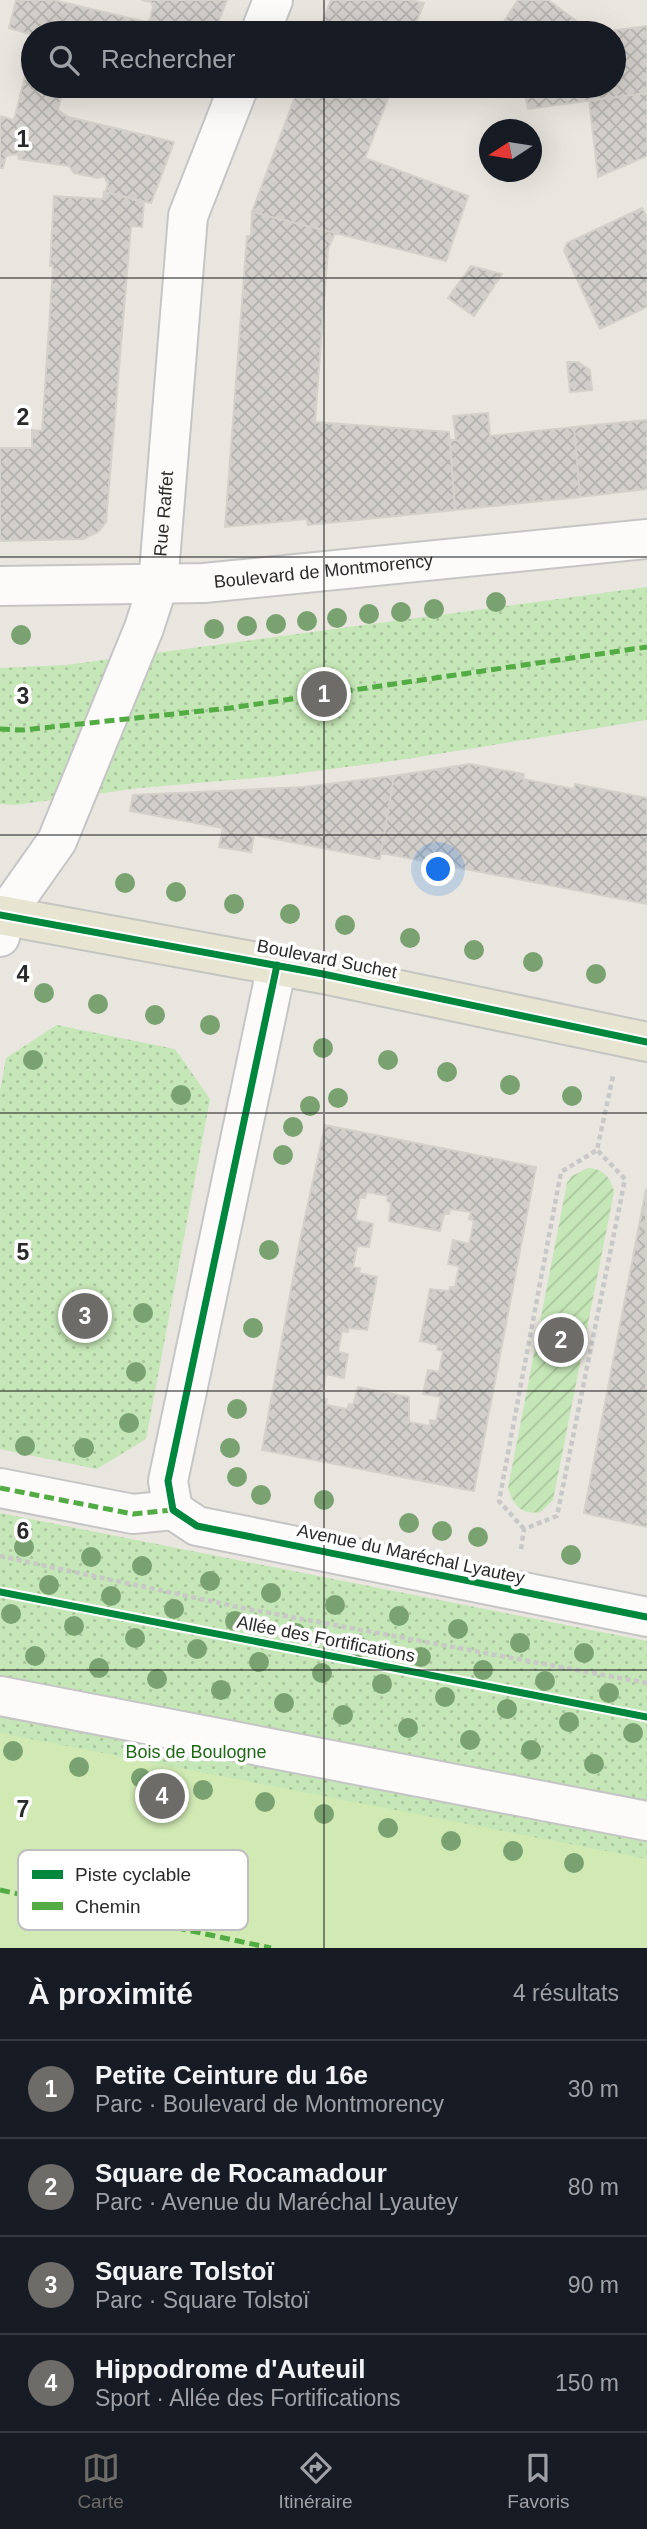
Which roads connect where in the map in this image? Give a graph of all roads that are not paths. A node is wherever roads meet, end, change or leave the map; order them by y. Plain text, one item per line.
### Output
1 (273, 0) edge
2 (265, 21) edge
3 (234, 98) edge
4 (647, 539) edge
5 (158, 585) junction
6 (0, 586) edge
7 (1, 923) edge
8 (277, 965) junction
9 (633, 1039) edge
10 (0, 1488) edge
11 (173, 1510) junction
12 (647, 1617) edge
13 (0, 1696) edge
14 (647, 1821) edge

1 - 2 street
3 - 5 street, Rue Raffet
4 - 5 street, Boulevard de Montmorency
5 - 6 street, Boulevard de Montmorency
5 - 7 street, Rue Raffet
7 - 8 main road, Boulevard Suchet
8 - 9 main road, Boulevard Suchet
8 - 11 street
10 - 11 street
11 - 12 street, Avenue du Maréchal Lyautey
13 - 14 street

